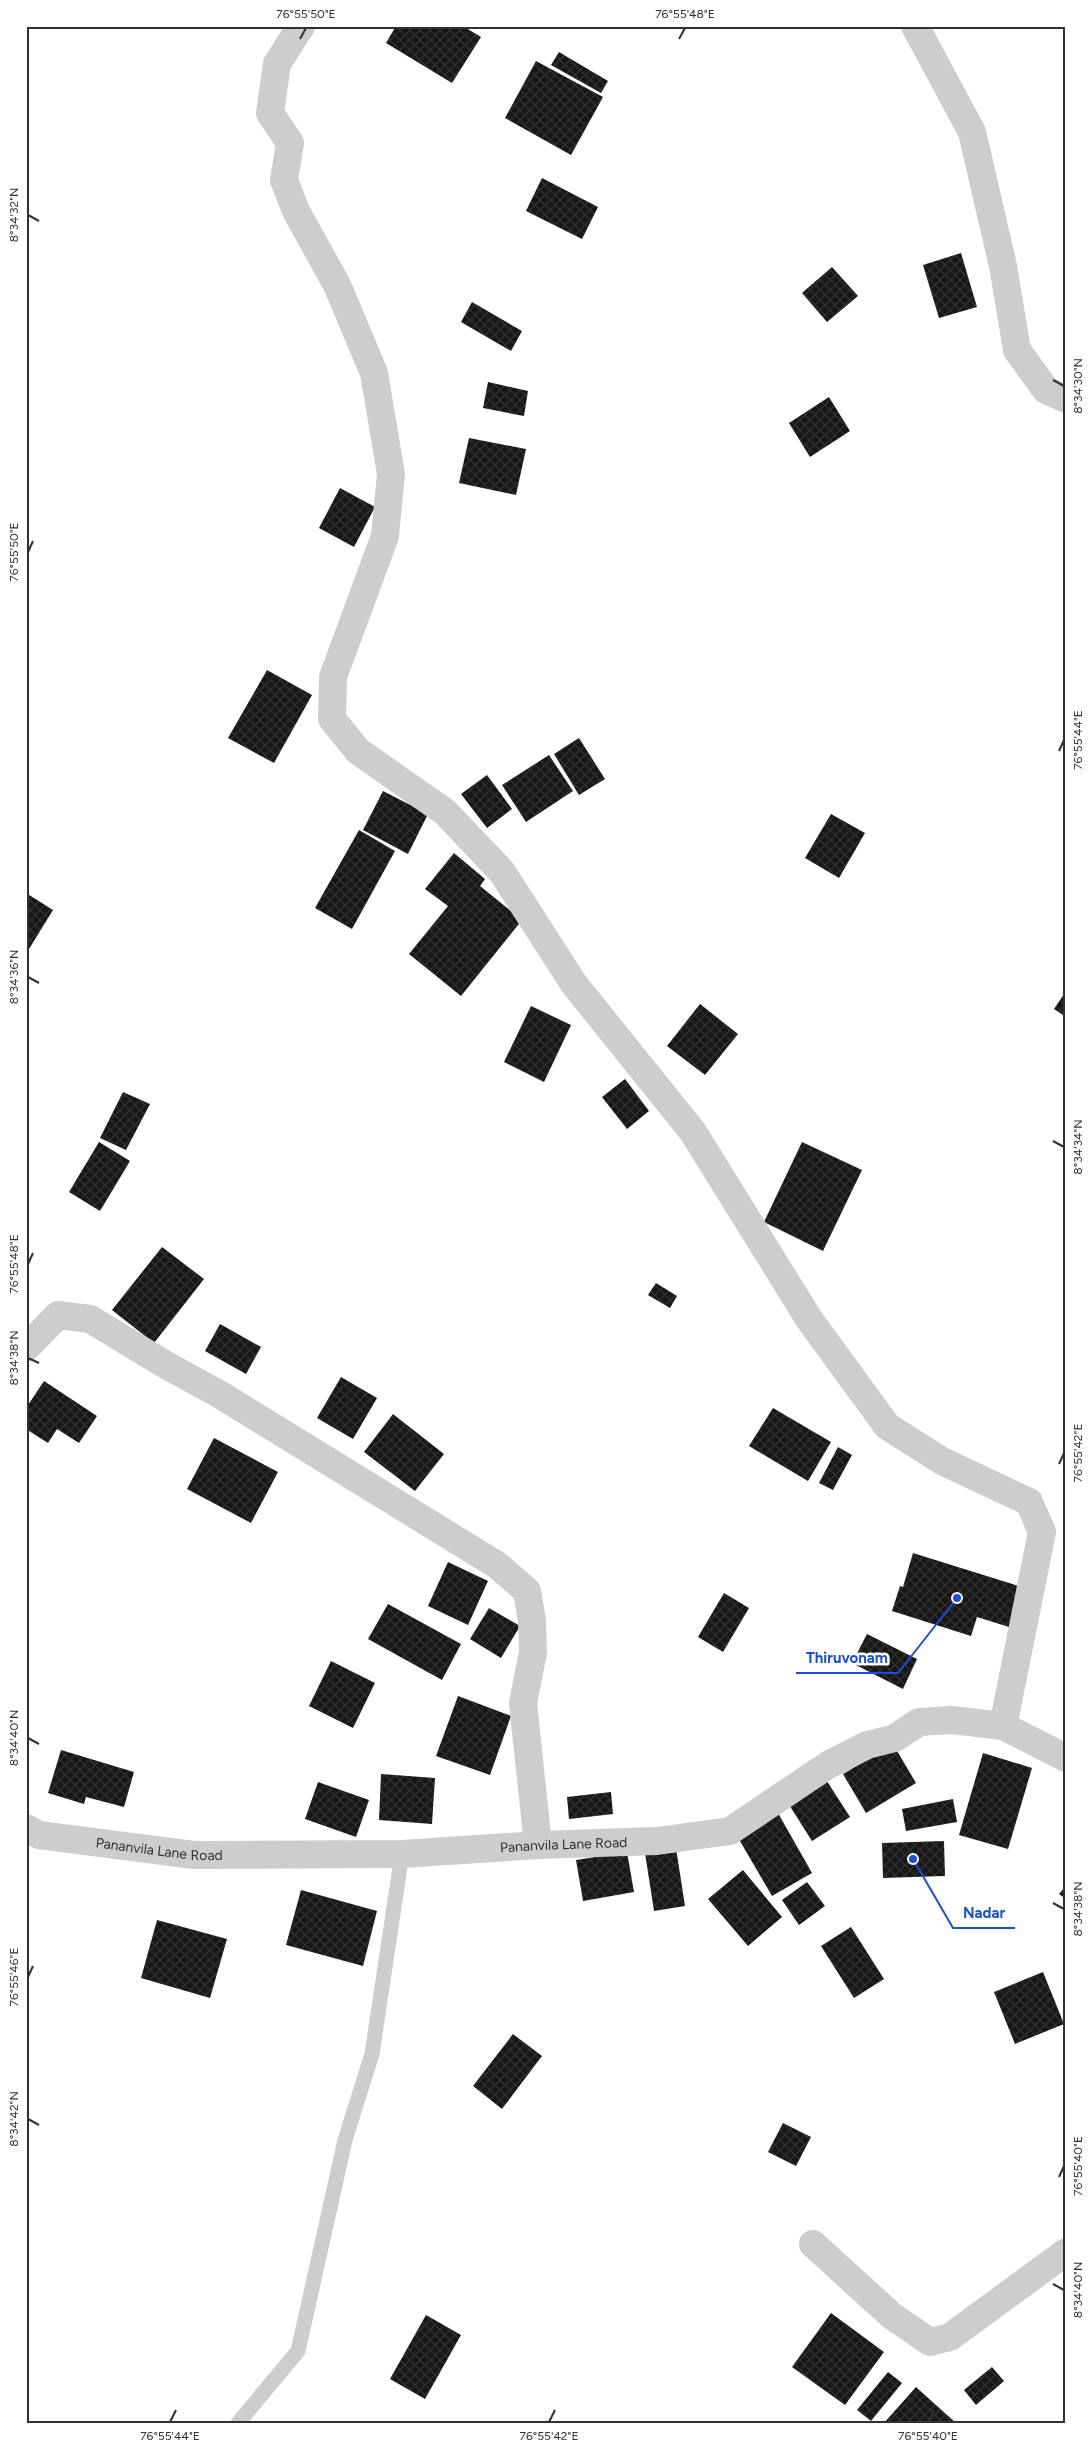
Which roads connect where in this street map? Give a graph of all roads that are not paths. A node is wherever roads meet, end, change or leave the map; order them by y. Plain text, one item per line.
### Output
1 (301, 26) edge
2 (915, 26) edge
3 (1066, 399) edge
4 (26, 1348) edge
5 (1003, 1726) junction
6 (1066, 1758) edge
7 (26, 1828) edge
8 (538, 1845) junction
9 (402, 1854) junction
10 (813, 2244) dead end
11 (1066, 2252) edge
12 (238, 2423) edge

1 - 5 street
2 - 3 street
4 - 8 street
5 - 6 street, Pananvila Lane Road
5 - 8 street, Pananvila Lane Road
7 - 9 street, Pananvila Lane Road
8 - 9 street, Pananvila Lane Road
9 - 12 lane
10 - 11 street

